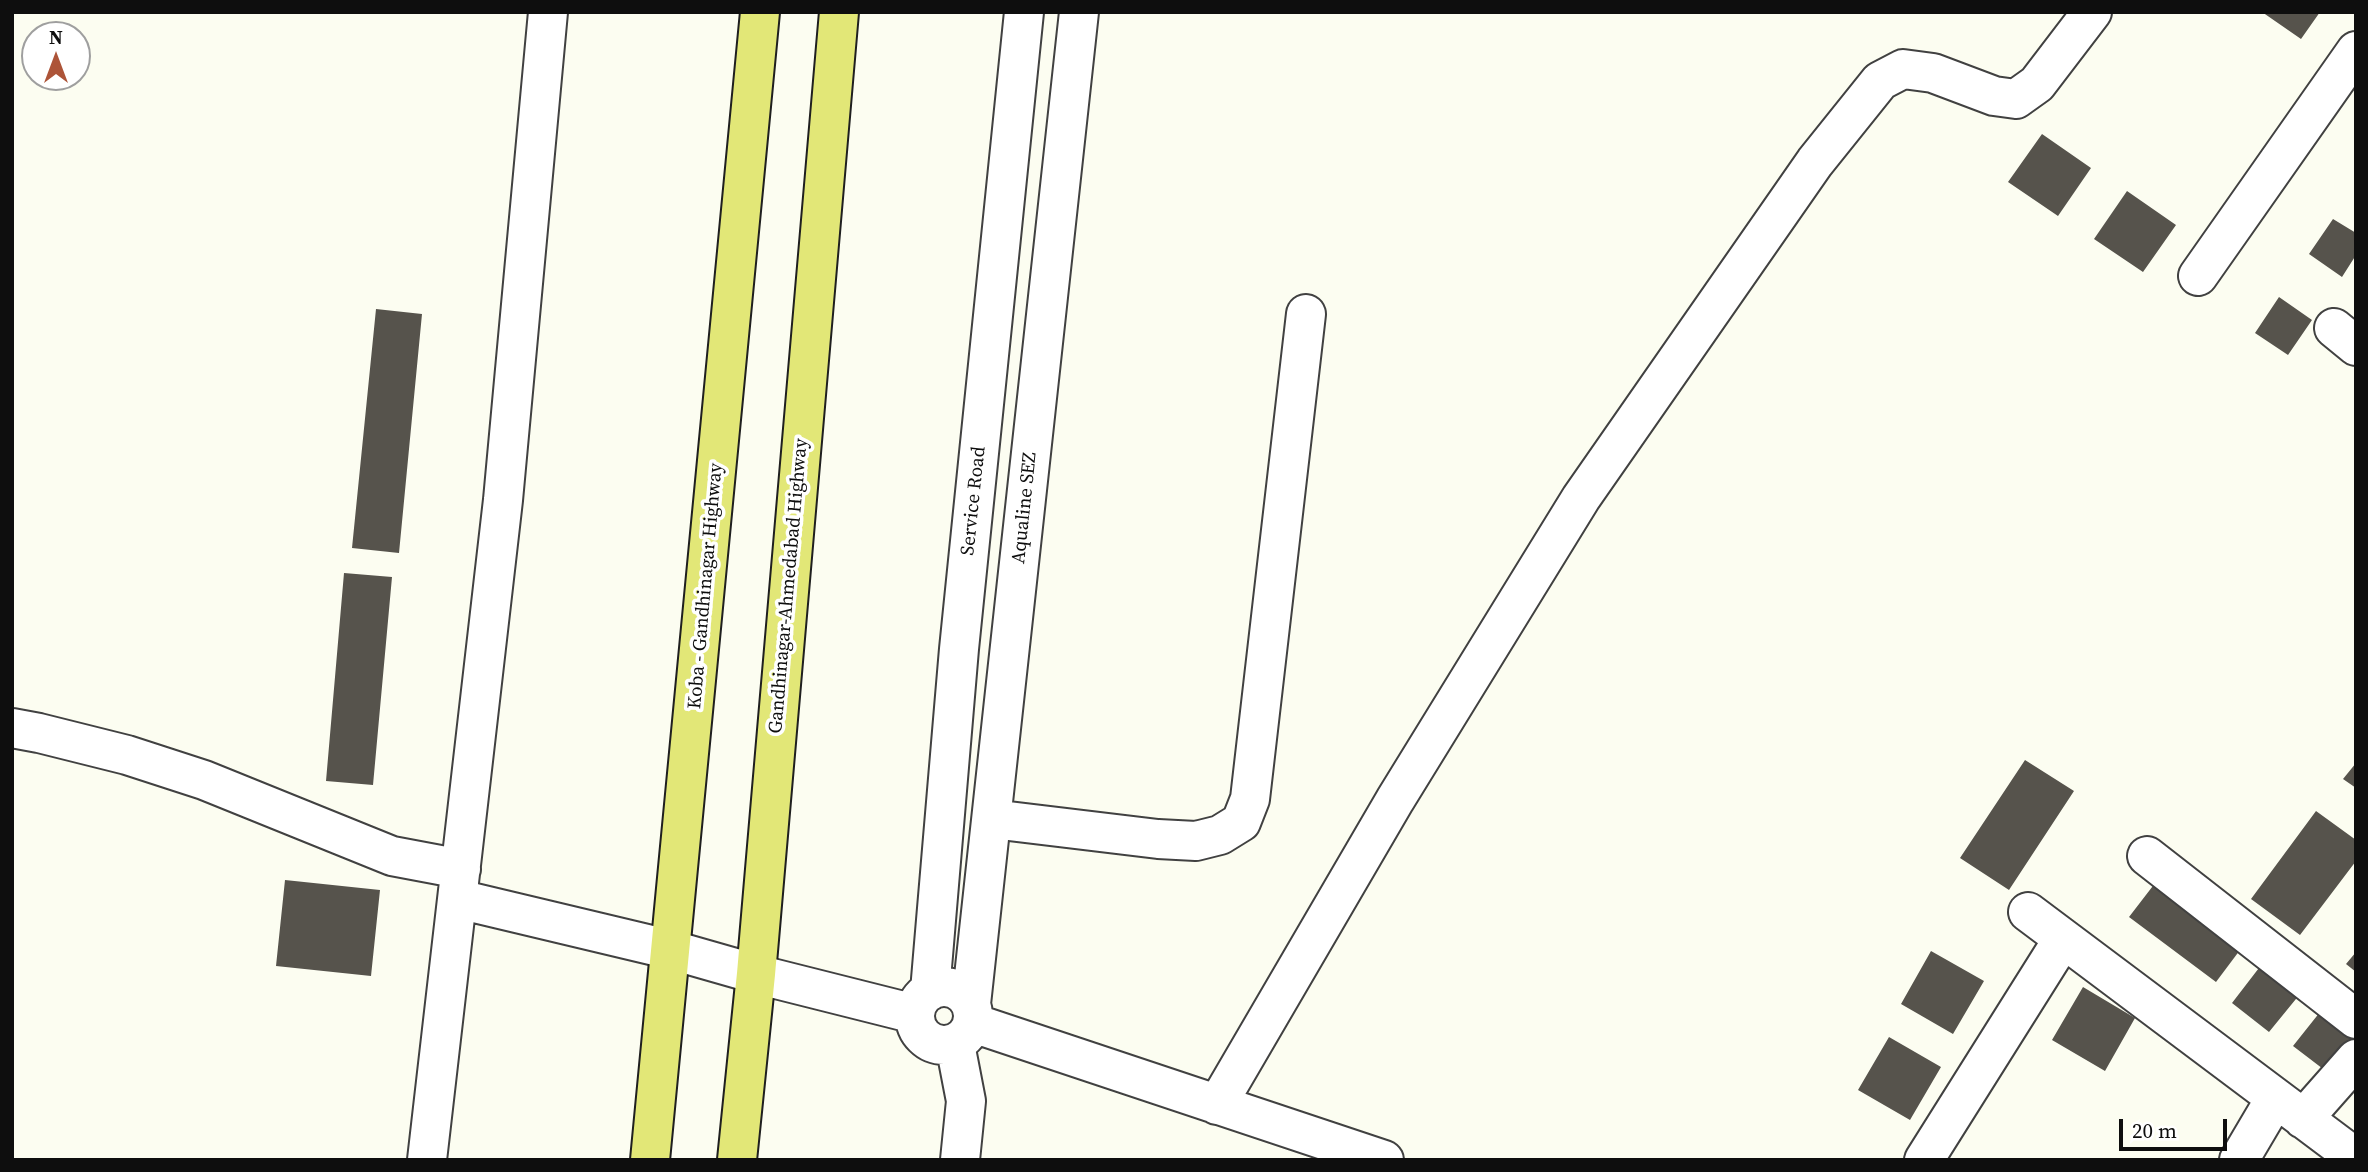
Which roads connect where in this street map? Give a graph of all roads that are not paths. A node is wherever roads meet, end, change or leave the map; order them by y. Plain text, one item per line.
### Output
1 (548, 12) edge
2 (760, 12) edge
3 (839, 12) edge
4 (1024, 12) edge
5 (1079, 12) edge
6 (2092, 12) edge
7 (2356, 51) edge
8 (2198, 276) dead end
9 (1306, 314) dead end
10 (12, 728) edge
11 (992, 819) junction
12 (2147, 856) dead end
13 (459, 884) junction
14 (2028, 912) dead end
15 (2063, 939) junction
16 (672, 950) junction
17 (756, 974) junction
18 (923, 1002) junction
19 (2356, 1019) edge
20 (966, 1024) junction
21 (2356, 1059) edge
22 (1217, 1105) junction
23 (2289, 1109) junction
24 (2356, 1158) edge
25 (428, 1160) edge
26 (650, 1160) edge
27 (737, 1160) edge
28 (960, 1160) edge
29 (1384, 1160) edge
30 (1924, 1160) edge
31 (2239, 1160) edge

1 - 13 street
2 - 16 main road, Koba - Gandhinagar Highway
3 - 17 main road, Gandhinagar-Ahmedabad Highway
4 - 18 street, Service Road
5 - 11 street, Aqualine SEZ
6 - 22 street
7 - 8 street
9 - 11 street
10 - 13 street
11 - 20 street, Aqualine SEZ
12 - 19 street
13 - 16 street
13 - 25 street
14 - 15 street
15 - 23 street
15 - 30 street
16 - 17 street
16 - 26 main road, Koba - Gandhinagar Highway
17 - 18 street
17 - 27 main road, Gandhinagar-Ahmedabad Highway
18 - 20 street
18 - 20 street
20 - 22 street
20 - 28 street, Aqualine SEZ
21 - 23 street
22 - 29 street
23 - 24 street
23 - 31 street

